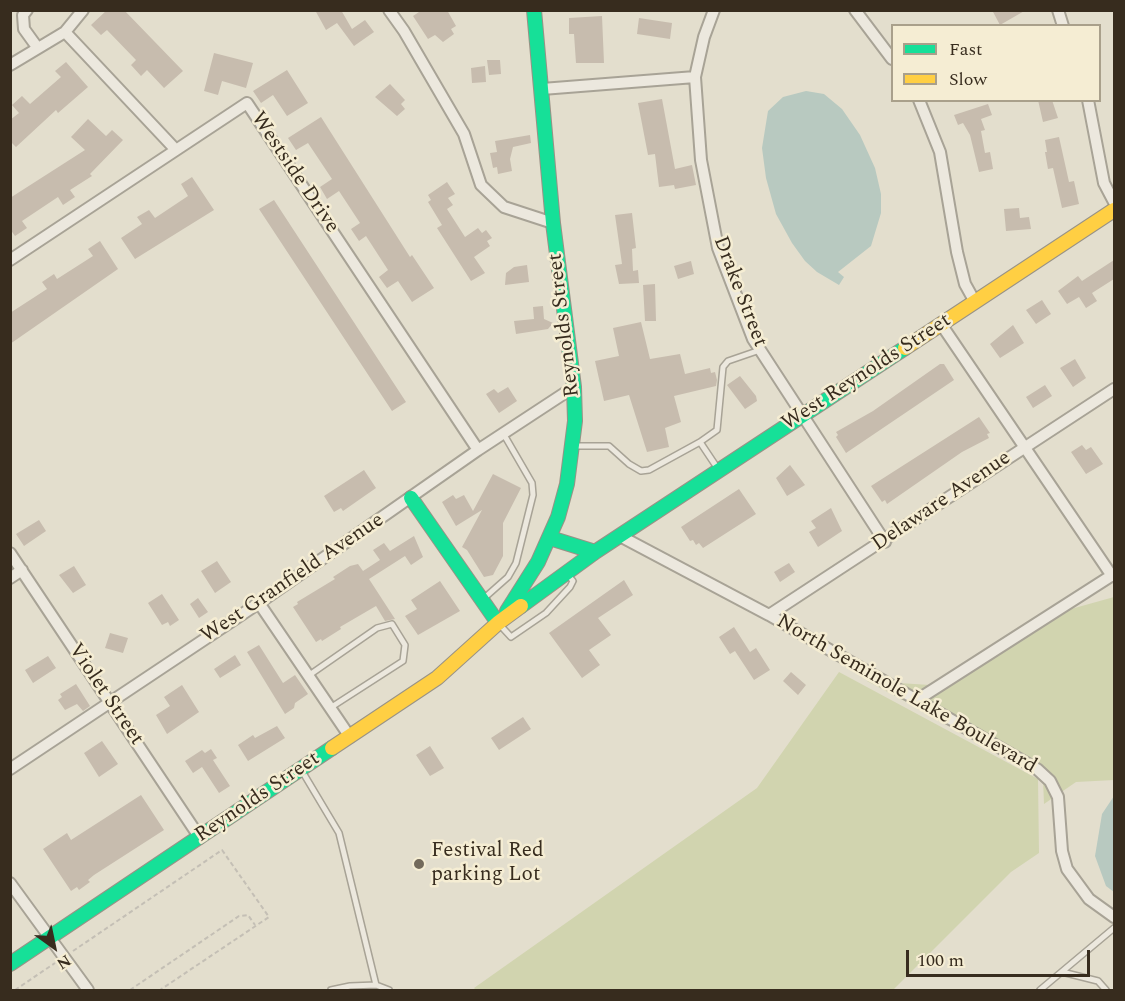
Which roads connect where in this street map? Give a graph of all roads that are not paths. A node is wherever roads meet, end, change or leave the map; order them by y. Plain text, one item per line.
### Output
1 (27, 10) edge
2 (83, 10) edge
3 (389, 10) edge
4 (534, 10) edge
5 (714, 10) edge
6 (855, 10) edge
7 (66, 32) junction
8 (37, 47) junction
9 (891, 58) edge
10 (10, 64) edge
11 (695, 77) junction
12 (542, 89) junction
13 (920, 102) edge
14 (1088, 102) edge
15 (176, 150) junction
16 (1114, 202) edge
17 (1114, 210) edge
18 (553, 223) junction
19 (10, 260) edge
20 (975, 302) junction
21 (941, 324) junction
22 (760, 350) junction
23 (573, 387) junction
24 (1114, 389) edge
25 (801, 416) junction
26 (503, 434) junction
27 (700, 442) junction
28 (573, 446) junction
29 (1023, 447) junction
30 (478, 450) junction
31 (718, 470) junction
32 (411, 498) junction
33 (620, 536) junction
34 (550, 538) junction
35 (885, 542) junction
36 (595, 552) junction
37 (10, 553) edge
38 (22, 570) junction
39 (567, 573) junction
40 (1113, 575) edge
41 (10, 578) edge
42 (482, 600) junction
43 (259, 603) junction
44 (769, 615) junction
45 (498, 623) junction
46 (308, 676) junction
47 (917, 700) junction
48 (109, 701) junction
49 (330, 708) junction
50 (350, 737) junction
51 (10, 769) edge
52 (301, 770) junction
53 (200, 838) junction
54 (10, 883) edge
55 (1114, 916) edge
56 (1114, 928) edge
57 (50, 936) junction
58 (10, 964) edge
59 (1062, 972) junction
60 (375, 986) junction
61 (350, 988) edge
62 (88, 990) edge
63 (331, 990) edge
64 (386, 990) edge
65 (1040, 990) edge
66 (1106, 990) edge

1 - 8 street
2 - 7 street
3 - 18 street
4 - 12 main road, Reynolds Street
5 - 11 street, Drake Street
6 - 9 street
7 - 8 street
7 - 15 street
8 - 10 street
11 - 12 street
11 - 22 street, Drake Street
12 - 18 main road, Reynolds Street
13 - 20 street
14 - 16 street
15 - 19 street, Westside Drive
15 - 30 street, Westside Drive
17 - 20 main road, West Reynolds Street
18 - 23 main road, Reynolds Street
20 - 21 main road, West Reynolds Street
21 - 25 main road, West Reynolds Street
21 - 29 street
22 - 25 street, Drake Street
22 - 27 lane
23 - 26 street, West Granfield Avenue
23 - 28 main road, Reynolds Street
24 - 29 street, Delaware Avenue
25 - 31 main road, West Reynolds Street
25 - 35 street, Drake Street
26 - 30 street, West Granfield Avenue
26 - 42 lane
27 - 28 lane
27 - 31 lane
28 - 34 main road, Reynolds Street
29 - 35 street, Delaware Avenue
29 - 40 street
30 - 32 street, West Granfield Avenue
31 - 33 main road, West Reynolds Street
32 - 42 main road
32 - 43 street, West Granfield Avenue
33 - 36 main road, Reynolds Street
33 - 44 street, North Seminole Lake Boulevard
34 - 36 main road
34 - 45 main road, Reynolds Street
35 - 44 street, Delaware Avenue
36 - 39 main road, Reynolds Street
37 - 38 street, Violet Street
38 - 41 street
38 - 48 street, Violet Street
39 - 45 main road, Reynolds Street
39 - 45 lane
40 - 47 street
42 - 45 main road
43 - 46 street
43 - 48 street, West Granfield Avenue
44 - 47 street, North Seminole Lake Boulevard
45 - 50 main road, Reynolds Street
46 - 49 street
46 - 49 lane
47 - 55 street, North Seminole Lake Boulevard
48 - 51 street, West Granfield Avenue
48 - 53 street, Violet Street
49 - 50 street
50 - 52 main road, Reynolds Street
52 - 53 main road, Reynolds Street
52 - 60 lane
53 - 57 main road, Reynolds Street
54 - 57 street
56 - 59 lane
57 - 58 main road, Reynolds Street
57 - 62 street
59 - 65 lane
59 - 66 lane
60 - 61 lane
60 - 64 lane
61 - 63 lane

